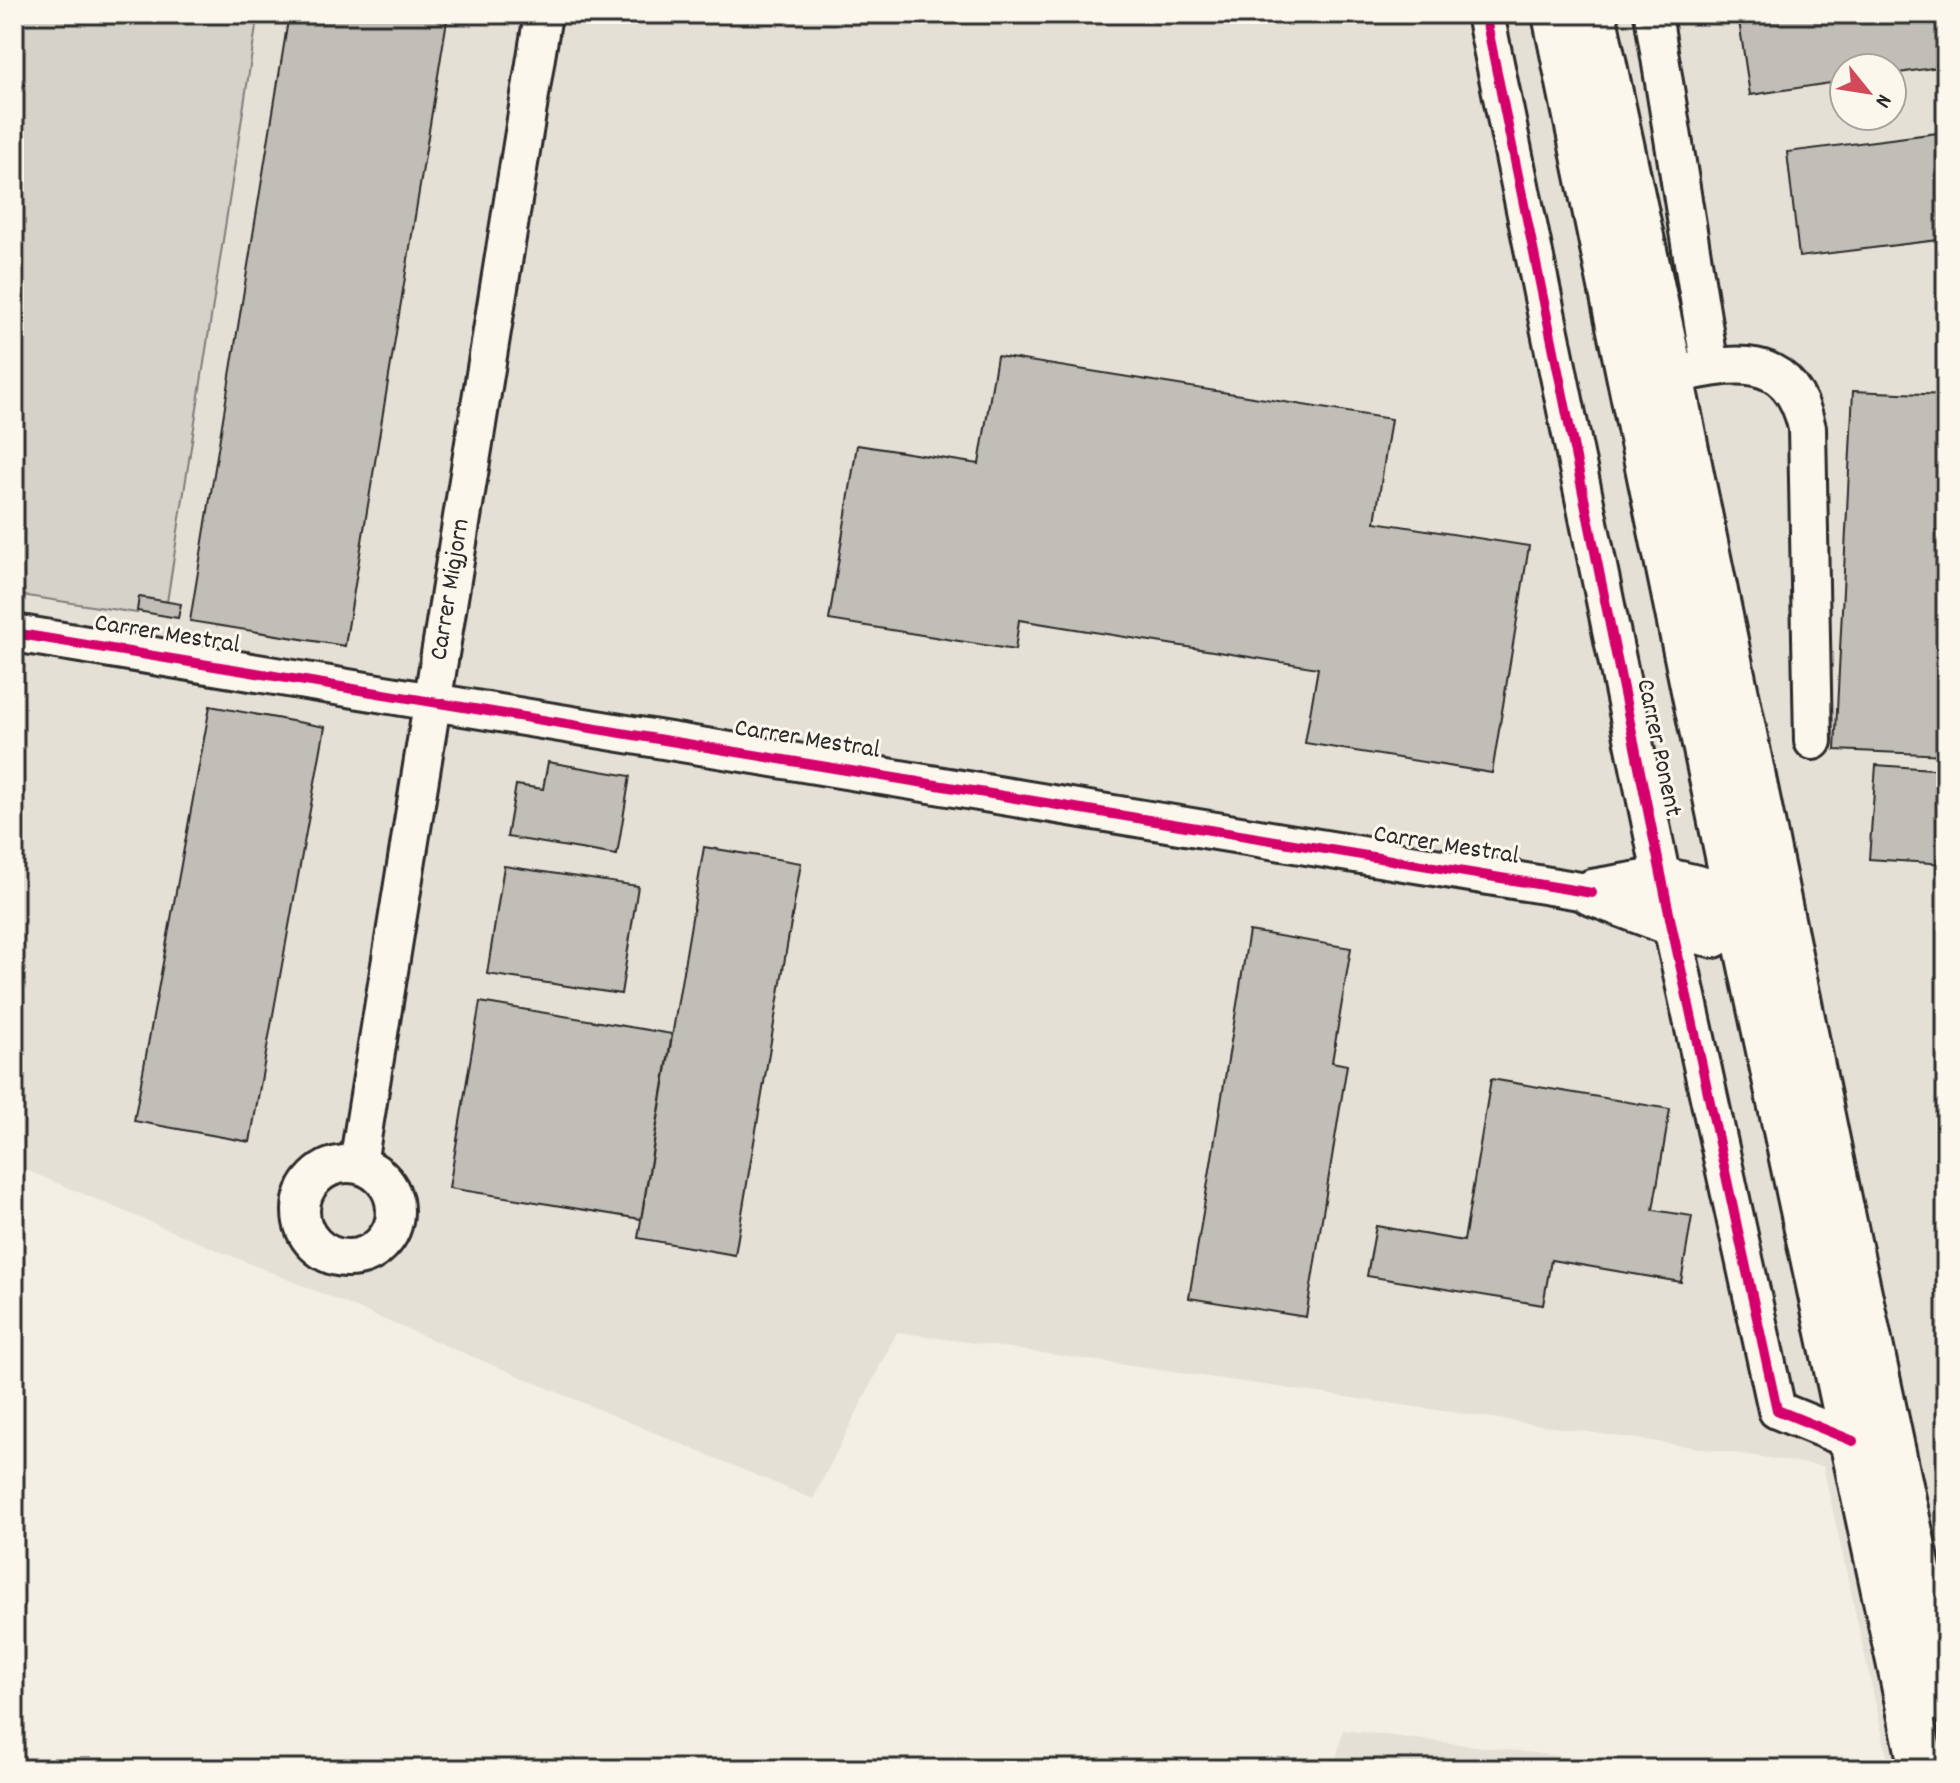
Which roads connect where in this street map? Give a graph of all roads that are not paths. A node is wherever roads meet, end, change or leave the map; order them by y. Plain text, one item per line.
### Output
1 (543, 14) edge
2 (1485, 14) edge
3 (1653, 14) edge
4 (1565, 15) edge
5 (1690, 372) junction
6 (1715, 590) junction
7 (14, 633) edge
8 (434, 701) junction
9 (1813, 741) dead end
10 (1592, 893) joint
11 (1667, 903) junction
12 (1740, 914) junction
13 (1758, 1000) junction
14 (358, 1164) dead end
15 (1840, 1204) junction
16 (1862, 1310) junction
17 (1853, 1441) junction
18 (1880, 1569) junction
19 (1946, 1701) edge
20 (1922, 1769) edge
21 (1942, 1769) edge

1 - 8 street, Carrer Migjorn
2 - 11 street, Carrer Ponent
3 - 5 street
4 - 5 main road
4 - 12 main road
5 - 6 main road
5 - 9 street
6 - 12 main road
6 - 15 main road
7 - 8 street, Carrer Mestral
8 - 10 street, Carrer Mestral
8 - 14 street, Carrer Migjorn
10 - 11 main road
11 - 12 main road
11 - 13 main road
11 - 17 street, Carrer Ponent
12 - 13 main road
12 - 15 main road
13 - 17 main road
15 - 16 main road
16 - 17 main road
16 - 19 main road
17 - 18 main road
18 - 20 main road
18 - 21 main road

